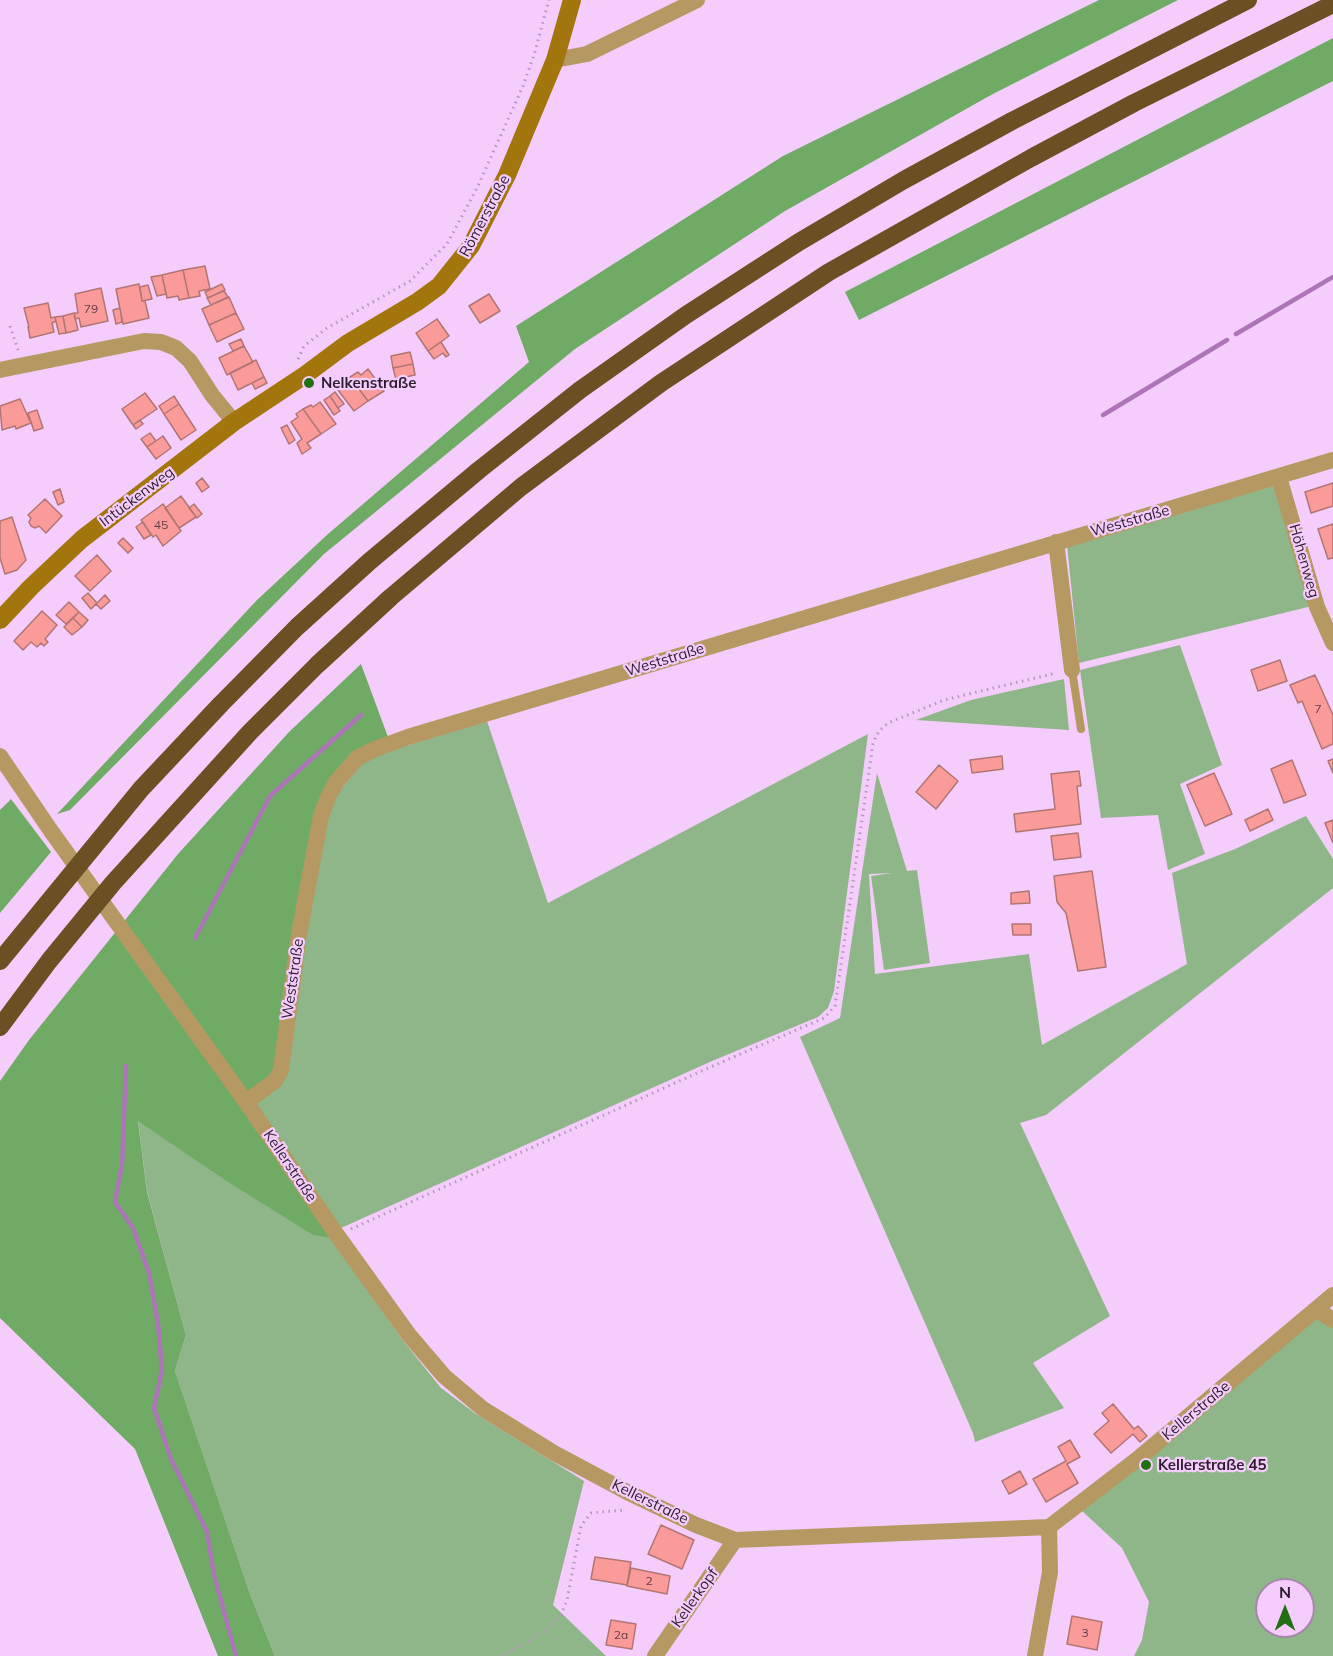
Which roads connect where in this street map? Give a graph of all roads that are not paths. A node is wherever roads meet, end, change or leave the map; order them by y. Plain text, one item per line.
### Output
1 (572, 0) edge
2 (697, 0) edge
3 (1248, 0) edge
4 (1333, 4) edge
5 (555, 60) junction
6 (0, 370) edge
7 (286, 388) joint
8 (234, 422) junction
9 (1333, 460) edge
10 (1279, 477) junction
11 (1056, 542) junction
12 (0, 620) edge
13 (1333, 644) edge
14 (1072, 669) joint
15 (1081, 729) dead end
16 (0, 756) edge
17 (0, 961) edge
18 (0, 1027) edge
19 (246, 1102) junction
20 (1333, 1295) edge
21 (1317, 1310) junction
22 (1333, 1320) edge
23 (1049, 1527) junction
24 (735, 1540) junction
25 (655, 1656) edge
26 (1035, 1656) edge

1 - 5 street, Römerstraße
2 - 5 street
3 - 17 highway
4 - 18 highway
5 - 7 street, Römerstraße
6 - 8 street
7 - 8 street, Intückenweg
8 - 12 street, Intückenweg
9 - 10 street, Weststraße
10 - 11 street, Weststraße
10 - 13 street, Höhenweg
11 - 14 street
11 - 19 street, Weststraße
14 - 15 lane
16 - 19 street, Kellerstraße
19 - 24 street, Kellerstraße
20 - 21 street, Kellerstraße
21 - 22 street
21 - 23 street, Kellerstraße
23 - 24 street, Kellerstraße
23 - 26 street
24 - 25 street, Kellerkopf

